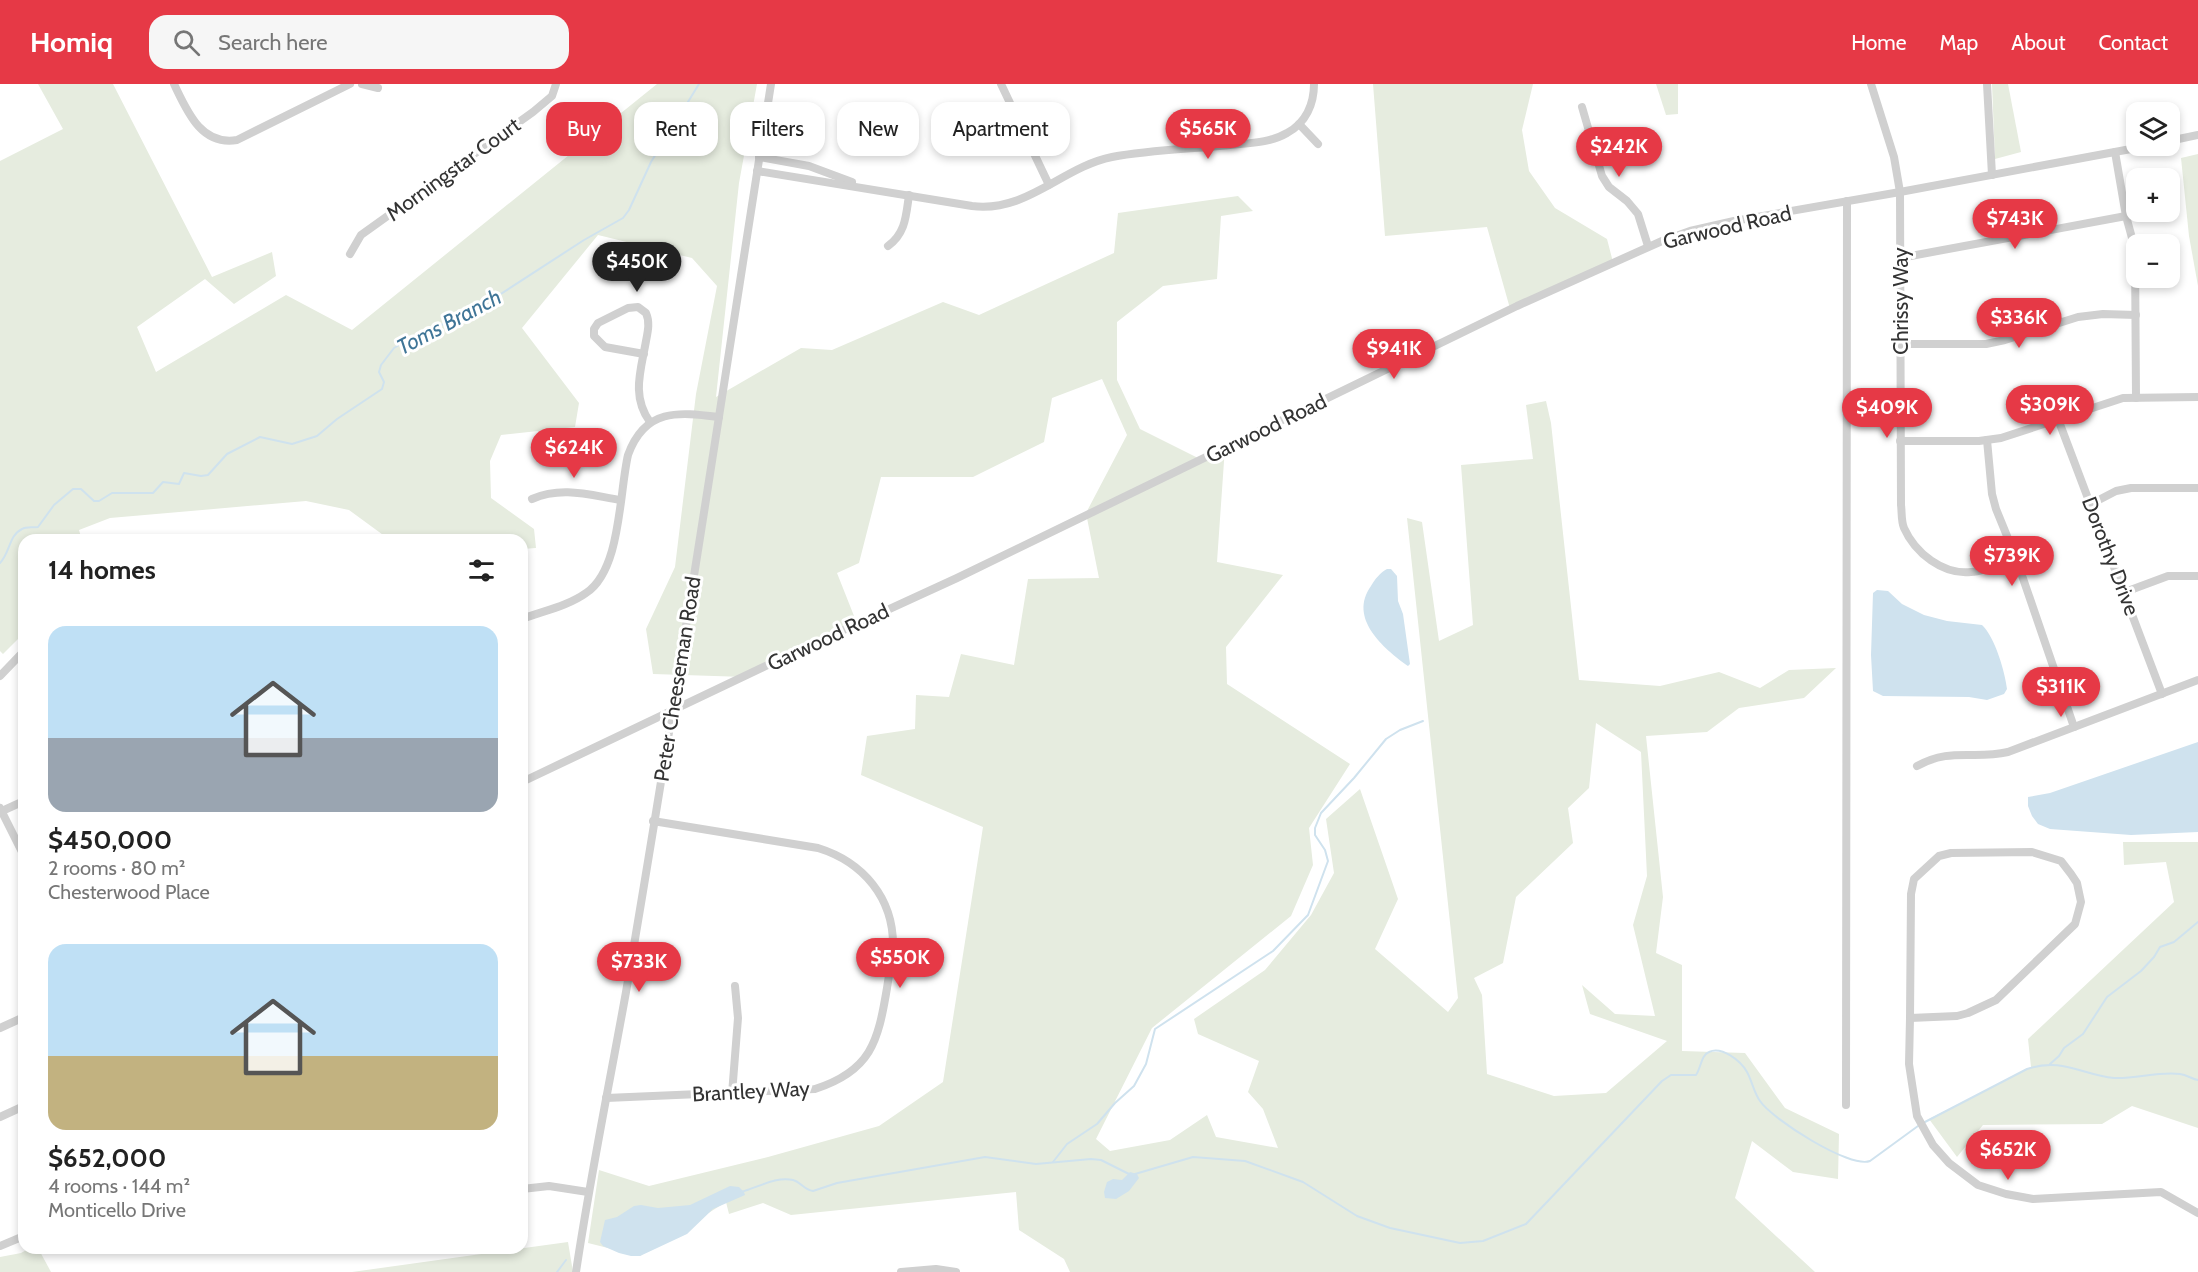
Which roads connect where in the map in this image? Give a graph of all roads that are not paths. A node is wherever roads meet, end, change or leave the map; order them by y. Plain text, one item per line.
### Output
1 (174, 84) edge
2 (350, 84) edge
3 (362, 84) edge
4 (556, 84) edge
5 (771, 84) edge
6 (1001, 84) edge
7 (1314, 84) edge
8 (1870, 84) edge
9 (1987, 84) edge
10 (378, 88) dead end
11 (1582, 107) dead end
12 (1299, 124) junction
13 (2198, 135) edge
14 (2180, 139) edge
15 (1318, 144) dead end
16 (2126, 150) edge
17 (2115, 152) junction
18 (759, 157) junction
19 (757, 171) junction
20 (1992, 175) junction
21 (1049, 185) junction
22 (875, 190) junction
23 (1900, 192) junction
24 (909, 195) junction
25 (1847, 201) junction
26 (2126, 216) joint
27 (2128, 222) edge
28 (888, 246) dead end
29 (1648, 246) junction
30 (350, 254) dead end
31 (1900, 258) junction
32 (2136, 315) junction
33 (1900, 344) junction
34 (644, 354) junction
35 (2198, 397) edge
36 (2136, 398) junction
37 (719, 417) junction
38 (2058, 419) junction
39 (650, 423) junction
40 (1987, 440) junction
41 (1900, 441) junction
42 (2198, 488) edge
43 (532, 499) dead end
44 (621, 500) junction
45 (2091, 504) junction
46 (2016, 558) junction
47 (2198, 576) edge
48 (2125, 592) junction
49 (528, 617) edge
50 (18, 657) edge
51 (0, 676) edge
52 (2198, 680) edge
53 (2162, 694) junction
54 (672, 710) junction
55 (2074, 727) junction
56 (1917, 766) dead end
57 (528, 779) edge
58 (18, 803) edge
59 (1, 810) edge
60 (653, 821) junction
61 (18, 844) edge
62 (735, 986) dead end
63 (1910, 1018) junction
64 (18, 1020) edge
65 (0, 1028) edge
66 (732, 1094) junction
67 (606, 1098) junction
68 (1846, 1105) dead end
69 (18, 1109) edge
70 (0, 1117) edge
71 (528, 1188) edge
72 (588, 1192) junction
73 (2198, 1213) edge
74 (18, 1238) edge
75 (0, 1246) edge
76 (577, 1272) edge
77 (901, 1272) edge
78 (956, 1272) edge

1 - 2 street
3 - 10 street
4 - 30 street, Morningstar Court
5 - 18 street, Peter Cheeseman Road
6 - 21 street
7 - 12 street
8 - 23 street, Chrissy Way
9 - 20 street
11 - 29 street
12 - 15 street
12 - 21 street
13 - 14 street
16 - 17 street, Garwood Road
17 - 20 street, Garwood Road
17 - 26 street
18 - 19 street, Peter Cheeseman Road
18 - 22 street
19 - 22 street
19 - 37 street, Peter Cheeseman Road
20 - 23 street, Garwood Road
21 - 24 street
22 - 24 street
23 - 25 street, Garwood Road
23 - 31 street, Chrissy Way
24 - 28 street
25 - 29 street, Garwood Road
25 - 68 street
26 - 31 street
27 - 32 street
29 - 54 street, Garwood Road
31 - 33 street, Chrissy Way
32 - 33 street
32 - 36 street
33 - 41 street, Chrissy Way
34 - 34 street
34 - 39 street
35 - 36 street
36 - 38 street
37 - 39 street
37 - 54 street, Peter Cheeseman Road
38 - 40 street
38 - 45 street, Dorothy Drive
39 - 44 street
40 - 41 street
40 - 46 street
41 - 46 street, Chrissy Way
42 - 45 street
43 - 44 street
44 - 49 street
45 - 48 street, Dorothy Drive
46 - 55 street
47 - 48 street
48 - 53 street, Dorothy Drive
50 - 51 street
52 - 53 street
53 - 55 street
54 - 57 street, Garwood Road
54 - 60 street, Peter Cheeseman Road
55 - 56 street
58 - 59 street
59 - 61 street
60 - 66 street, Brantley Way
60 - 67 street, Peter Cheeseman Road
62 - 66 street
63 - 63 street
63 - 73 street
64 - 65 street
66 - 67 street, Brantley Way
67 - 72 street, Peter Cheeseman Road
69 - 70 street
71 - 72 street
72 - 76 street, Peter Cheeseman Road
74 - 75 street
77 - 78 street

